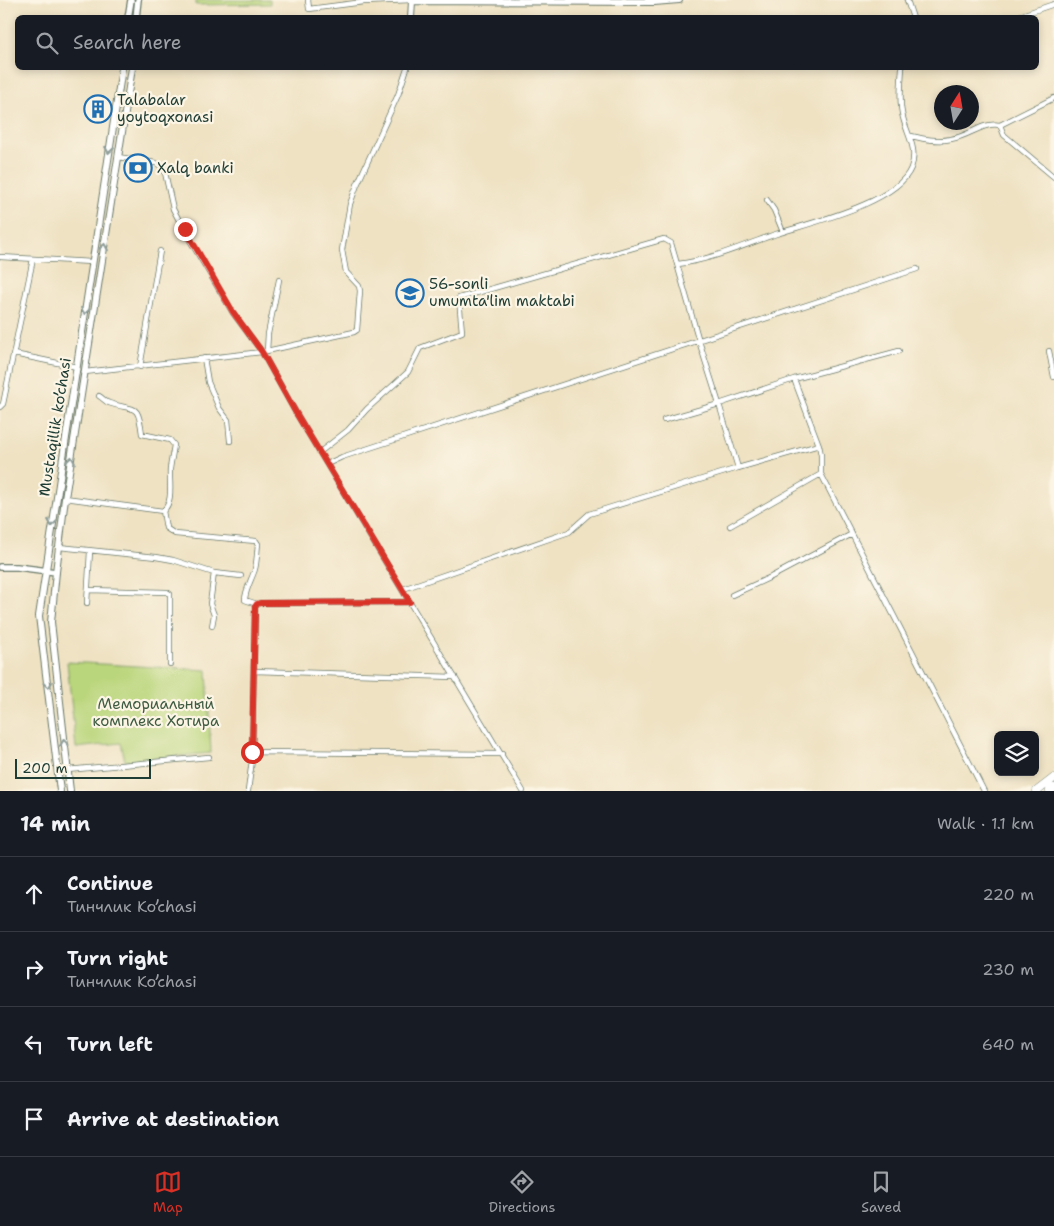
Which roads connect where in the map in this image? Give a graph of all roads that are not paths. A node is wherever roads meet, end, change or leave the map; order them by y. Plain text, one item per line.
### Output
1 (131, 0) edge
2 (138, 0) edge
3 (308, 0) edge
4 (679, 0) edge
5 (907, 0) edge
6 (412, 2) edge
7 (1054, 4) edge
8 (129, 15) edge
9 (136, 15) edge
10 (411, 15) edge
11 (912, 15) edge
12 (1022, 15) edge
13 (122, 70) edge
14 (132, 70) edge
15 (406, 70) edge
16 (902, 70) edge
17 (1054, 98) edge
18 (1000, 125) junction
19 (911, 136) junction
20 (118, 157) junction
21 (1054, 177) edge
22 (767, 200) dead end
23 (783, 232) junction
24 (160, 251) dead end
25 (0, 256) edge
26 (32, 259) junction
27 (92, 262) junction
28 (678, 264) junction
29 (917, 269) dead end
30 (279, 280) dead end
31 (699, 341) junction
32 (265, 351) junction
33 (899, 351) dead end
34 (1049, 351) dead end
35 (14, 354) junction
36 (204, 358) junction
37 (140, 366) junction
38 (77, 367) junction
39 (86, 372) junction
40 (1054, 377) edge
41 (794, 379) junction
42 (99, 396) dead end
43 (719, 404) junction
44 (0, 407) edge
45 (664, 420) dead end
46 (230, 440) dead end
47 (819, 445) junction
48 (320, 452) junction
49 (327, 464) junction
50 (738, 468) junction
51 (821, 474) junction
52 (65, 498) junction
53 (163, 511) junction
54 (730, 526) dead end
55 (852, 534) junction
56 (59, 547) junction
57 (90, 551) junction
58 (0, 568) edge
59 (45, 571) junction
60 (56, 572) junction
61 (214, 574) junction
62 (241, 576) dead end
63 (88, 590) junction
64 (403, 590) junction
65 (732, 595) dead end
66 (410, 602) junction
67 (87, 603) dead end
68 (257, 604) junction
69 (212, 626) dead end
70 (170, 664) dead end
71 (254, 671) junction
72 (455, 677) junction
73 (252, 752) junction
74 (502, 754) junction
75 (209, 757) dead end
76 (67, 770) junction
77 (1054, 778) edge
78 (1054, 788) edge
79 (60, 791) edge
80 (70, 791) edge
81 (248, 791) edge
82 (523, 791) edge
83 (984, 791) edge
84 (1037, 791) edge
85 (1050, 791) edge

1 - 8 street
2 - 9 street
3 - 6 street
4 - 6 main road
5 - 11 street
6 - 10 main road
7 - 12 street
13 -> 27 main road, Mustaqillik ko’chasi
14 - 20 main road, Mustaqillik ko’chasi
15 - 32 street
16 - 19 street
17 - 18 street
18 - 19 street
18 - 21 street
19 - 23 street
20 - 32 street
39 -> 20 main road, Mustaqillik ko’chasi
22 - 23 street
23 - 28 street
24 - 37 street
25 - 26 street
26 - 27 street
26 - 35 street
27 -> 38 main road, Mustaqillik ko’chasi
28 - 31 street
28 - 48 street
29 - 31 street
30 - 32 street
31 - 43 street
31 - 49 street
32 - 36 street
32 - 48 street
33 - 41 street
34 - 40 street
35 - 38 street
35 - 44 street
36 - 37 street
36 - 46 street
37 - 39 street
38 -> 59 main road, Mustaqillik ko’chasi
52 -> 39 main road, Mustaqillik ko’chasi
41 - 43 street
41 - 47 street
42 - 53 street
43 - 45 street
43 - 50 street
47 - 50 street
47 - 51 street
48 - 49 street
49 - 64 street
50 - 64 street
51 - 54 street
51 - 55 street
52 - 53 street
52 - 56 main road, Mustaqillik ko’chasi
53 - 68 street
55 - 65 street
55 - 83 street
56 - 57 street
56 - 60 main road, Mustaqillik ko’chasi
57 - 61 street
57 - 63 street
58 - 59 street
59 - 60 street
59 -> 79 main road, Mustaqillik ko’chasi
76 -> 60 main road, Mustaqillik ko’chasi
61 - 62 street
61 - 69 street
63 - 67 street
63 - 70 street
64 - 66 street
66 - 68 street
66 - 72 street
68 - 71 street
71 - 72 street
71 - 73 street
72 - 74 street
73 - 74 street
73 - 81 street
74 - 82 street
75 - 76 street
76 - 80 main road, Mustaqillik ko’chasi
77 - 84 highway
78 - 85 highway

